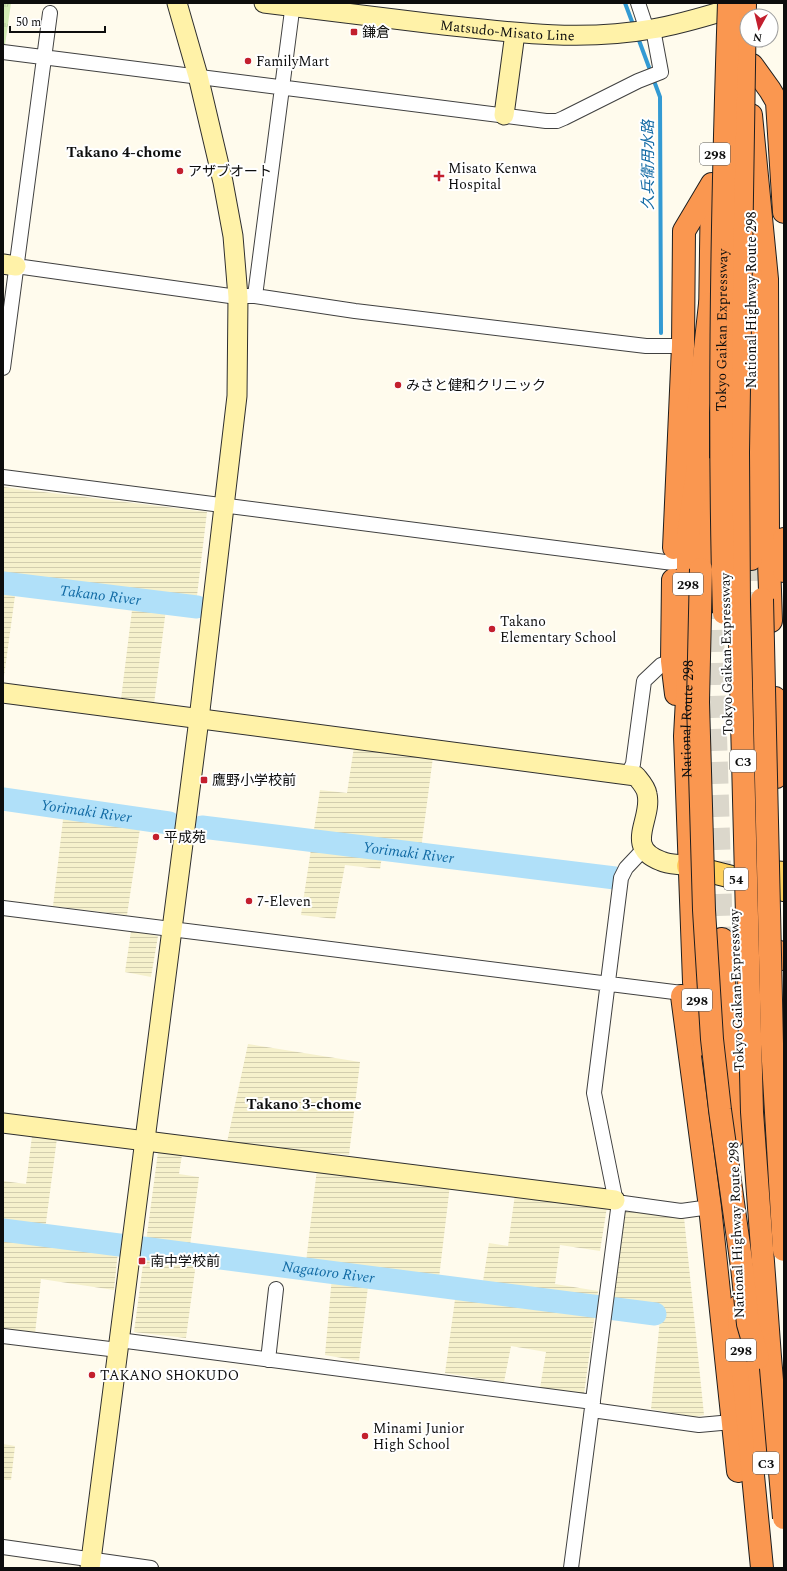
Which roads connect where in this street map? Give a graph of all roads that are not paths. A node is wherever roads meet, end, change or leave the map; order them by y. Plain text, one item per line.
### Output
1 (177, 3) edge
2 (264, 3) edge
3 (638, 3) edge
4 (747, 3) edge
5 (293, 5) edge
6 (724, 6) edge
7 (50, 13) dead end
8 (650, 30) junction
9 (515, 33) junction
10 (752, 48) edge
11 (3, 52) edge
12 (43, 57) junction
13 (752, 64) junction
14 (198, 76) junction
15 (282, 88) junction
16 (751, 115) junction
17 (504, 116) junction
18 (712, 184) junction
19 (783, 184) edge
20 (784, 212) edge
21 (10, 265) edge
22 (247, 297) junction
23 (710, 304) junction
24 (683, 346) junction
25 (3, 368) edge
26 (698, 466) junction
27 (3, 477) edge
28 (225, 506) junction
29 (776, 535) edge
30 (751, 559) tunnel mouth
31 (673, 563) junction
32 (706, 564) junction
33 (784, 571) edge
34 (672, 661) junction
35 (3, 693) edge
36 (779, 697) edge
37 (199, 719) junction
38 (684, 736) junction
39 (628, 774) junction
40 (644, 850) junction
41 (688, 866) junction
42 (780, 881) edge
43 (3, 908) edge
44 (171, 929) junction
45 (722, 939) tunnel mouth
46 (758, 941) dead end
47 (780, 955) edge
48 (608, 984) junction
49 (688, 987) junction
50 (3, 1123) edge
51 (763, 1127) junction
52 (732, 1130) junction
53 (145, 1141) junction
54 (617, 1201) junction
55 (710, 1207) junction
56 (784, 1250) edge
57 (276, 1289) dead end
58 (3, 1336) edge
59 (118, 1345) junction
60 (758, 1358) junction
61 (268, 1360) junction
62 (784, 1403) edge
63 (592, 1406) junction
64 (732, 1422) junction
65 (784, 1518) edge
66 (3, 1547) edge
67 (90, 1564) edge
68 (766, 1567) edge
69 (151, 1568) edge
70 (571, 1568) edge

1 - 14 street
2 - 5 street, Matsudo-Misato Line
3 - 8 street
4 - 6 street, Matsudo-Misato Line
4 - 65 highway, Tokyo Gaikan Expressway / C3, bridge
5 - 9 street, Matsudo-Misato Line
5 - 15 street
6 - 8 street, Matsudo-Misato Line
6 - 18 highway, 298
6 - 60 highway, Tokyo Gaikan Expressway / C3, bridge
7 - 12 street
8 - 9 street, Matsudo-Misato Line
8 - 17 street
9 - 17 street
10 - 13 highway, National Highway Route 298 / 298
11 - 12 street
12 - 14 street
12 - 21 street
13 - 16 highway, National Highway Route 298 / 298
13 - 19 highway
14 - 15 street
14 - 22 street
15 - 17 street
15 - 22 street
16 - 29 highway, 298
16 - 30 highway, National Highway Route 298 / 298
18 - 23 highway, 298
18 - 24 highway, 298
19 - 20 highway
21 - 22 street
21 - 25 street
22 - 24 street
22 - 28 street
23 - 26 highway, National Route 298 / 298
23 - 32 highway, 298
24 - 31 highway, 298
26 - 32 highway
26 - 38 highway, National Route 298 / 298
27 - 28 street
28 - 31 street
28 - 37 street
29 - 33 highway
29 - 36 highway, 298
29 - 56 highway, bridge
31 - 34 highway, 298
32 - 60 highway, bridge
34 - 38 highway, 298
34 - 39 street
35 - 37 street
36 - 42 highway, 298
37 - 39 street
37 - 44 street
38 - 41 highway, National Route 298 / 298
39 - 40 street
40 - 41 street
40 - 48 street
41 - 42 main road, 54
41 - 49 highway, National Route 298 / 298
42 - 47 highway, 298
43 - 44 street
44 - 48 street
44 - 53 street
45 - 52 highway, National Highway Route 298 / 298
46 - 51 highway, 298
47 - 51 highway, 298
48 - 49 street
48 - 54 street
49 - 52 highway, National Route 298 / 298
49 - 55 highway
50 - 53 street
51 - 62 highway, 298
52 - 68 highway, National Highway Route 298 / 298
53 - 54 street
53 - 59 street
54 - 55 street
54 - 63 street
55 - 64 highway
57 - 61 street
58 - 59 street
59 - 61 street
59 - 67 street
60 - 68 highway, Tokyo Gaikan Expressway / C3
61 - 63 street
63 - 64 street
63 - 70 street
64 - 68 highway
66 - 67 street
67 - 69 street

